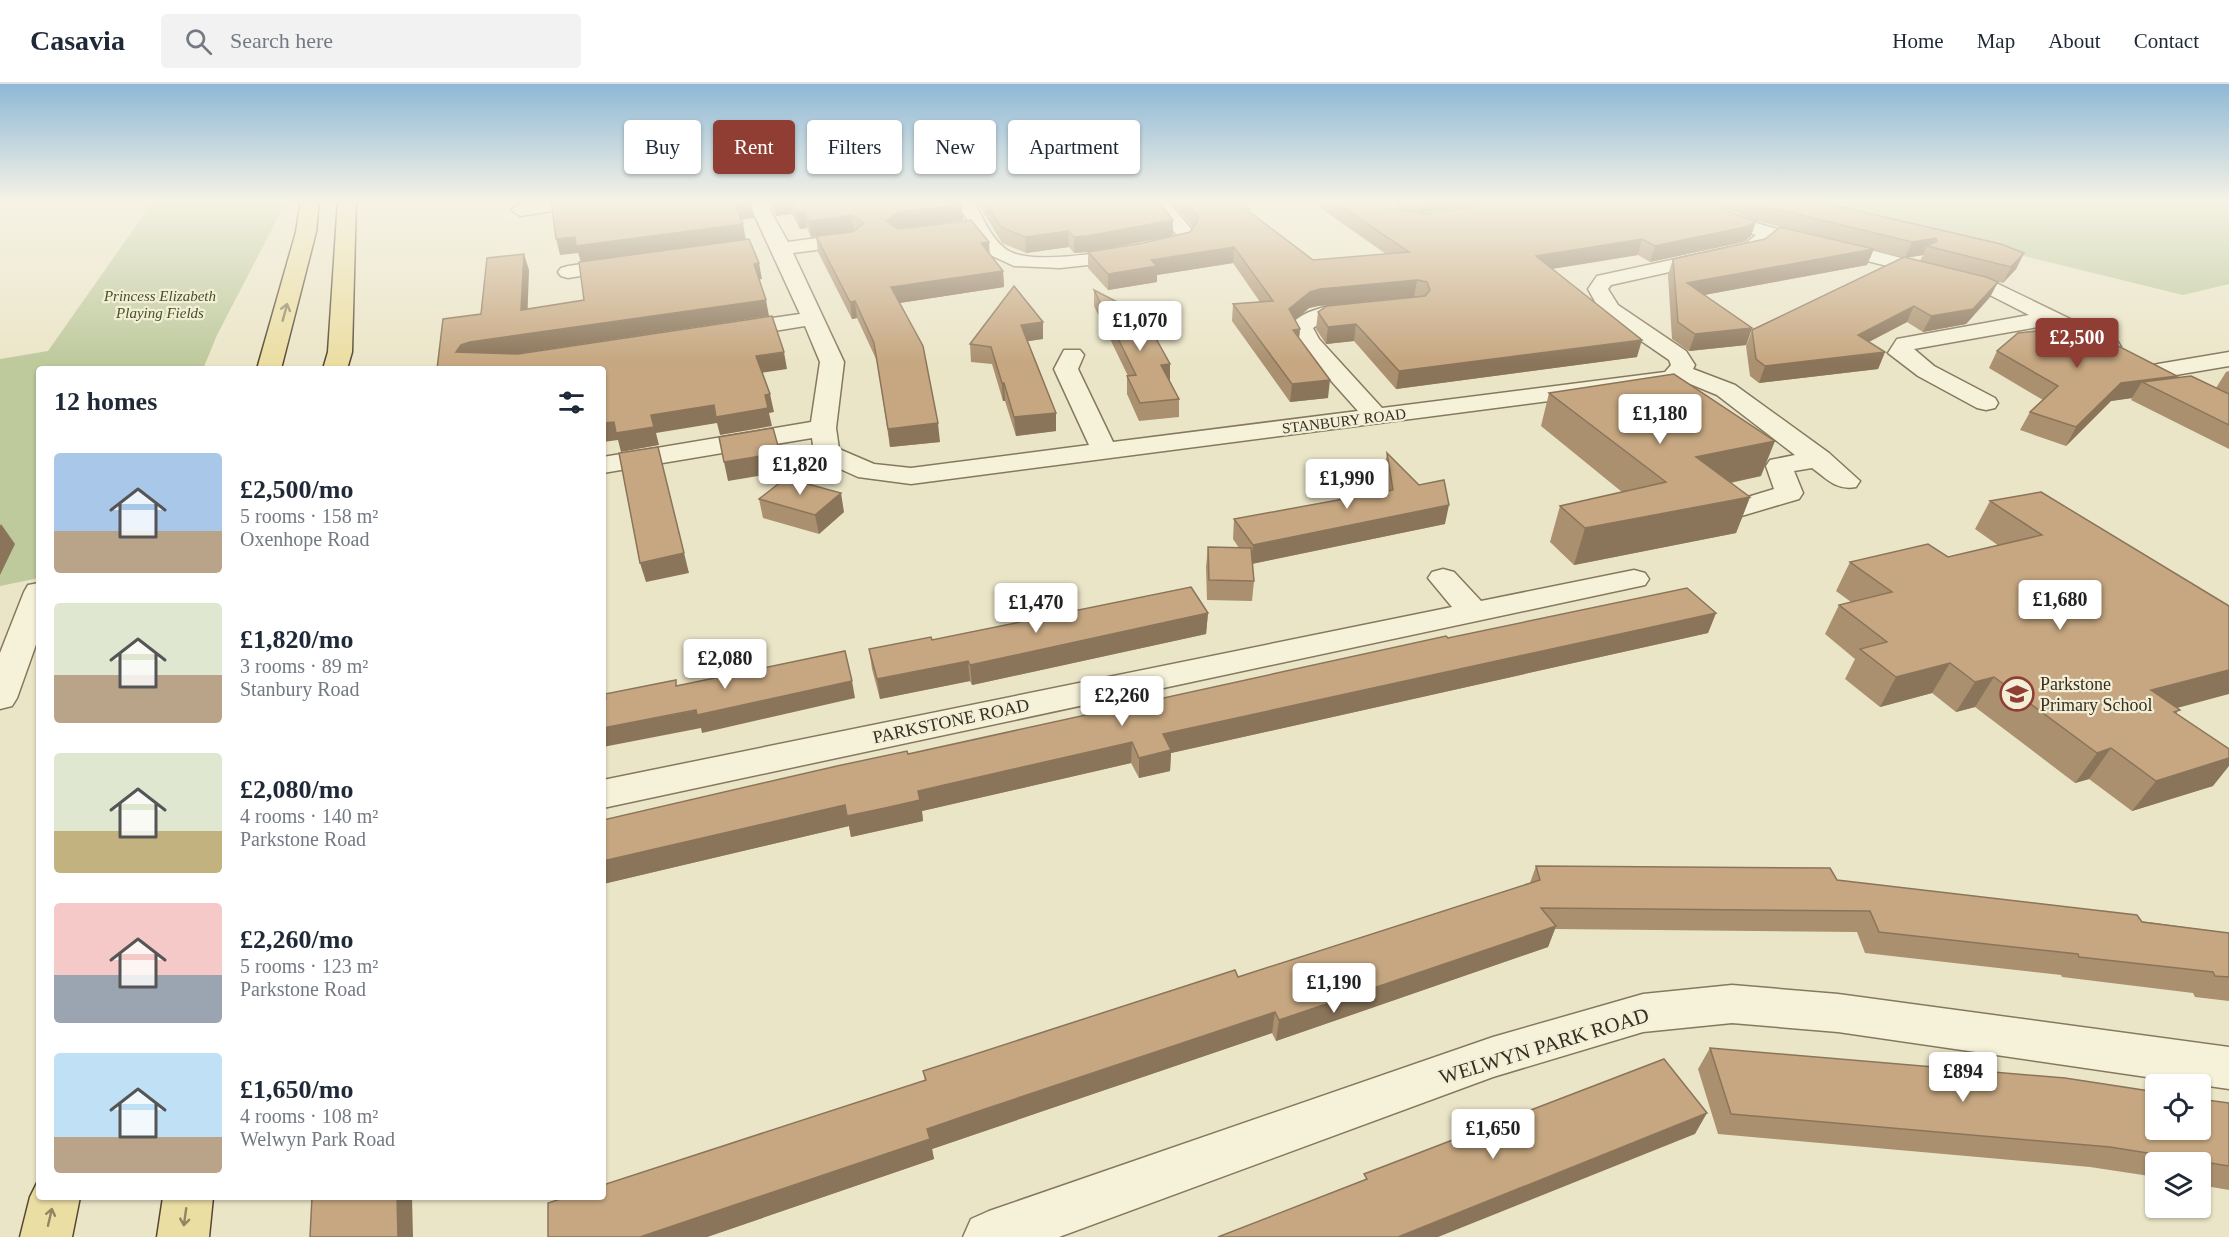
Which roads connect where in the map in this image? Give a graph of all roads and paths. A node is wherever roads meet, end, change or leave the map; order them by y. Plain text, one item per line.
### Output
1 (300, 254) edge
2 (345, 254) edge
3 (783, 254) edge
4 (1000, 254) edge
5 (1115, 254) edge
6 (1725, 254) edge
7 (1856, 254) edge
8 (638, 262) edge
9 (568, 271) dead end
10 (1389, 307) edge
11 (2052, 318) junction
12 (811, 319) junction
13 (707, 334) edge
14 (2227, 353) edge
15 (1072, 356) dead end
16 (271, 366) edge
17 (336, 366) edge
18 (2158, 371) junction
19 (1680, 372) junction
20 (2188, 387) edge
21 (1986, 403) dead end
22 (1377, 417) junction
23 (823, 428) junction
24 (1105, 452) junction
25 (1820, 459) junction
26 (606, 464) edge
27 (1846, 481) dead end
28 (1738, 509) edge
29 (1443, 578) dead end
30 (1634, 579) dead end
31 (36, 600) edge
32 (1475, 614) junction
33 (2, 687) edge
34 (606, 793) edge
35 (2229, 1068) edge
36 (54, 1200) edge
37 (188, 1200) edge
38 (46, 1237) edge
39 (183, 1237) edge
40 (989, 1237) edge

16 -> 1 main road
2 - 17 main road
3 - 12 street, STANBURY ROAD
4 - 5 street
6 - 19 street
7 - 11 street
8 - 9 street
10 - 22 street
11 - 18 street
11 - 21 street
12 - 13 street
12 - 23 street, STANBURY ROAD
14 - 18 street
15 - 24 street
18 - 20 street
19 - 22 street, STANBURY ROAD
19 - 25 street
22 - 24 street, STANBURY ROAD
23 - 24 street, STANBURY ROAD
23 - 26 street
25 - 27 street
25 - 28 street
29 - 32 street
30 - 32 street, PARKSTONE ROAD
31 - 33 street
32 - 34 street, PARKSTONE ROAD
35 - 40 street, WELWYN PARK ROAD
38 -> 36 main road
37 -> 39 main road

